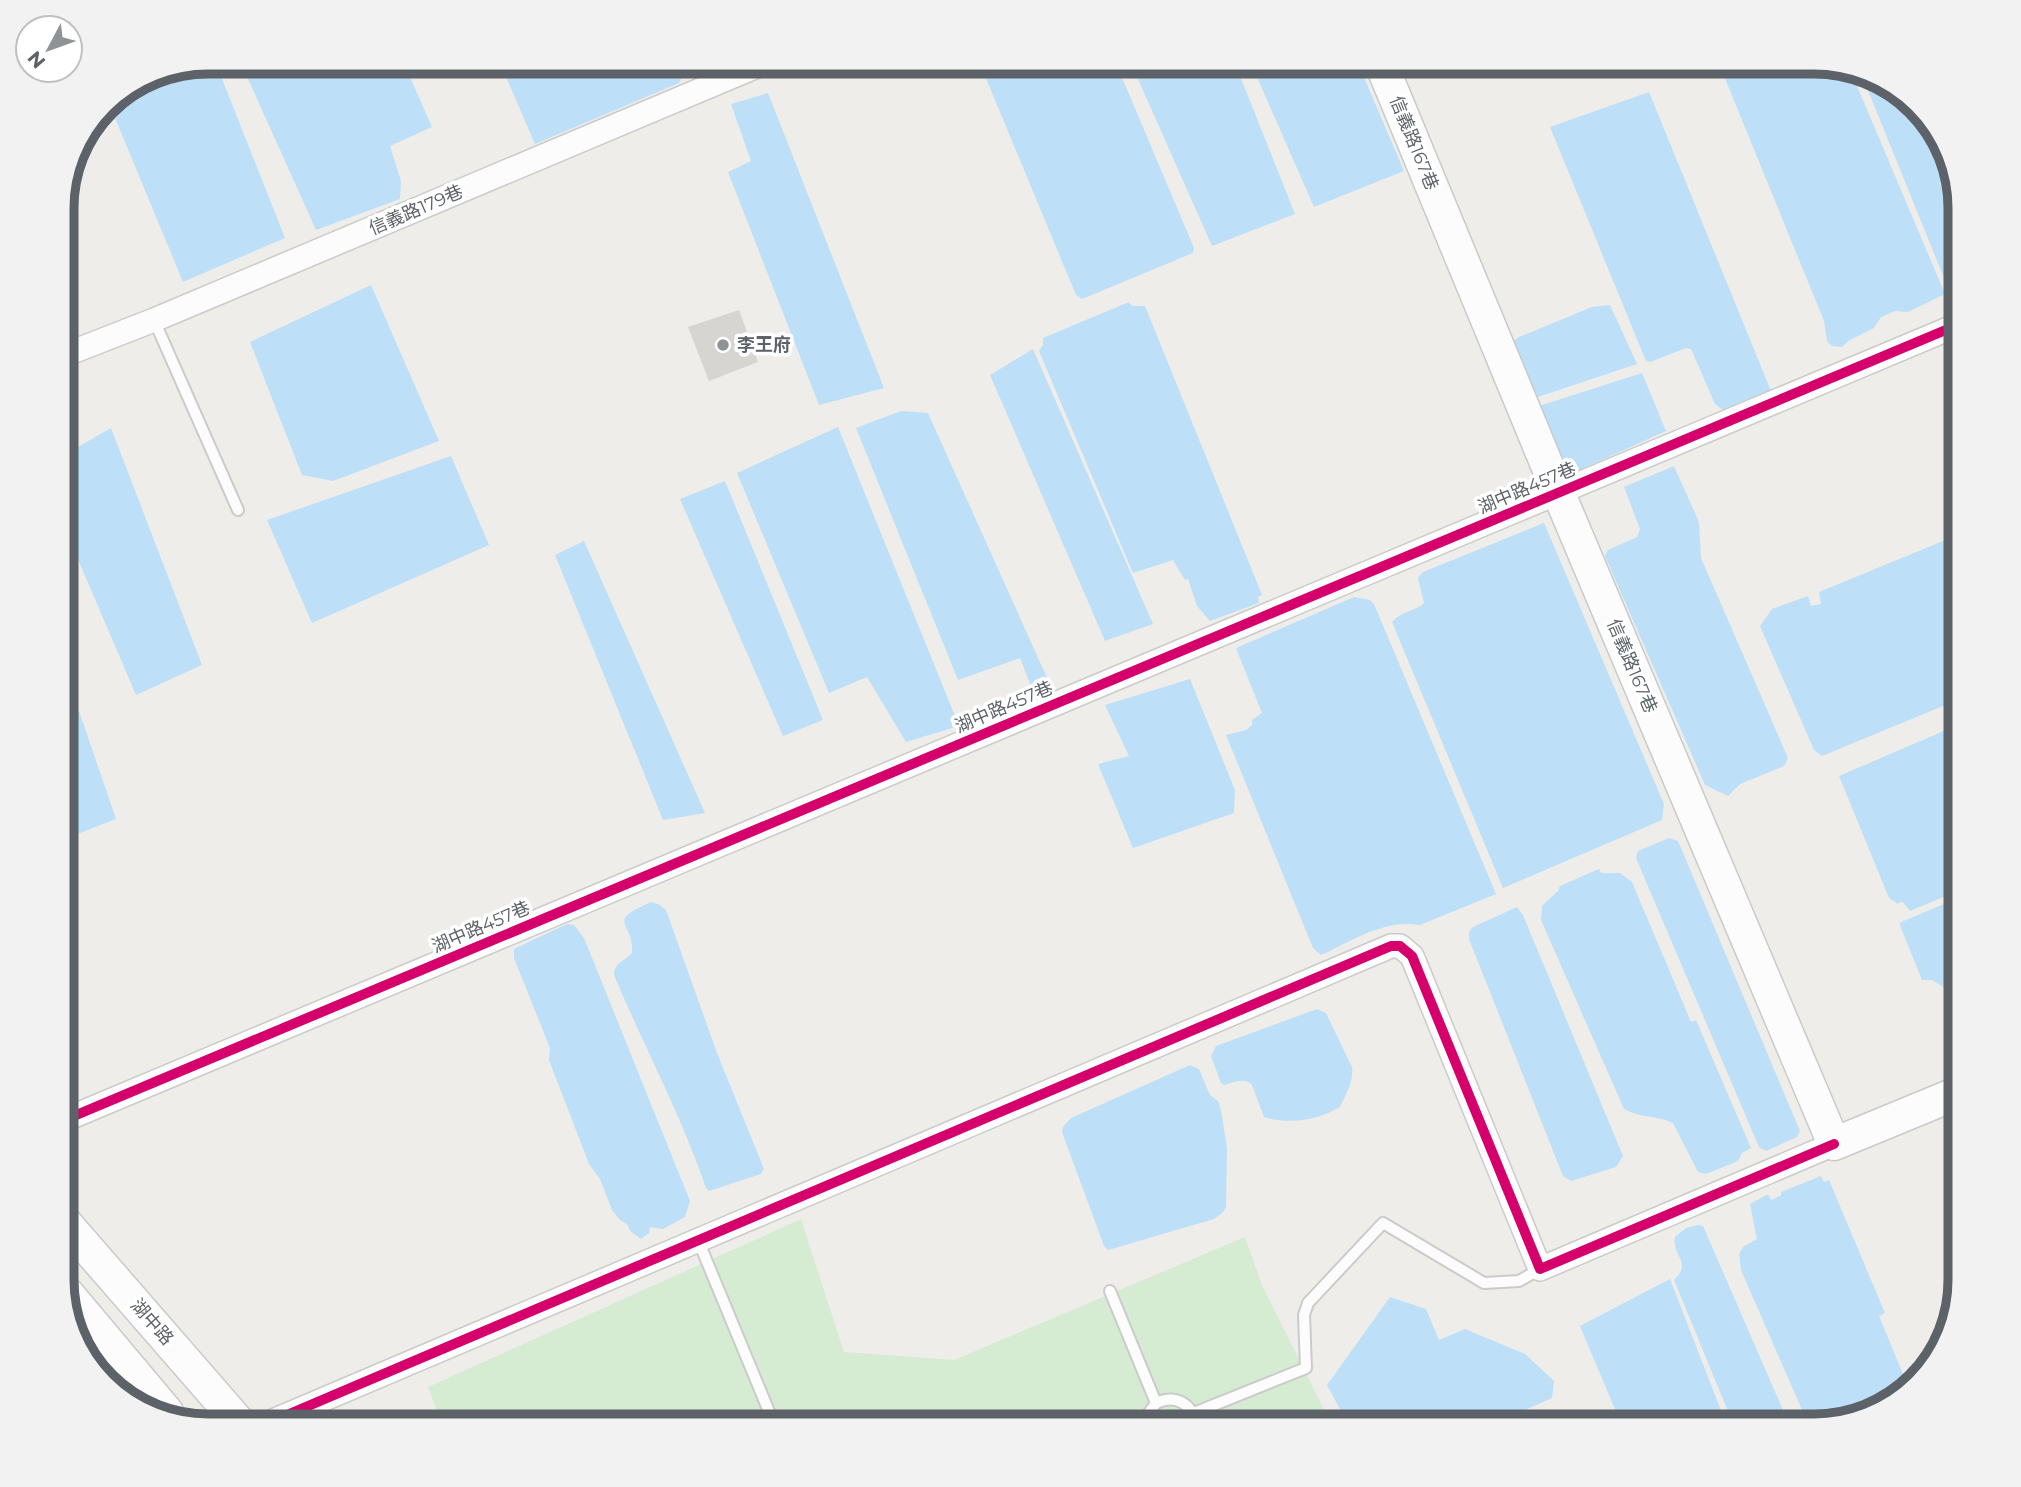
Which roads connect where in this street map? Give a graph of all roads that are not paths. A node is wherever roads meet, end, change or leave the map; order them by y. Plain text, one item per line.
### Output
1 (738, 74) edge
2 (1385, 74) edge
3 (155, 320) junction
4 (1948, 329) edge
5 (74, 351) edge
6 (1559, 494) junction
7 (238, 510) dead end
8 (1948, 1097) edge
9 (74, 1116) edge
10 (1834, 1144) junction
11 (74, 1233) edge
12 (698, 1240) junction
13 (1540, 1269) junction
14 (1110, 1291) dead end
15 (76, 1303) edge
16 (1156, 1402) junction
17 (161, 1405) edge
18 (1194, 1413) joint
19 (232, 1414) edge
20 (289, 1414) edge
21 (770, 1414) edge
22 (1148, 1414) edge

1 - 3 street, 信義路179巷
2 - 6 street, 信義路167巷
3 - 5 street, 信義路179巷
3 - 7 lane
4 - 6 street, 湖中路457巷
6 - 9 street, 湖中路457巷
6 - 10 street, 信義路167巷
8 - 10 street
10 - 13 street
11 - 19 street, 湖中路
12 - 13 street
12 - 20 street
12 - 21 lane
13 - 18 lane
14 - 16 lane
15 - 17 street
16 - 18 lane
16 - 22 lane

